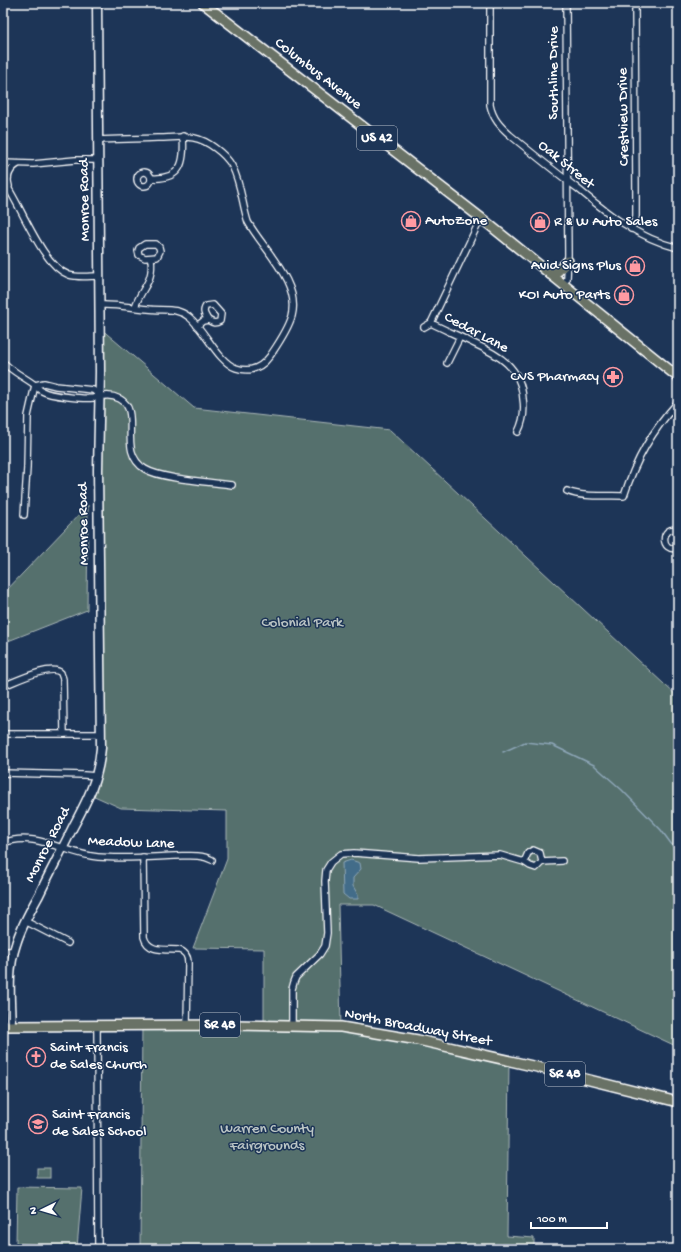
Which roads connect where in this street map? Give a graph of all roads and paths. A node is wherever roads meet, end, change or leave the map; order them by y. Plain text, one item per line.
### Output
1 (97, 3) edge
2 (203, 3) edge
3 (490, 3) edge
4 (566, 3) edge
5 (635, 3) edge
6 (183, 136) junction
7 (98, 140) junction
8 (98, 160) junction
9 (3, 163) edge
10 (18, 164) junction
11 (151, 178) dead end
12 (3, 180) edge
13 (568, 182) junction
14 (11, 192) junction
15 (481, 218) junction
16 (631, 229) junction
17 (678, 248) edge
18 (151, 258) dead end
19 (568, 261) junction
20 (550, 274) junction
21 (100, 276) junction
22 (563, 284) junction
23 (100, 305) junction
24 (135, 307) junction
25 (208, 320) dead end
26 (431, 323) junction
27 (197, 326) junction
28 (424, 327) dead end
29 (460, 337) junction
30 (3, 362) edge
31 (447, 362) dead end
32 (678, 377) edge
33 (35, 385) junction
34 (100, 396) junction
35 (678, 402) edge
36 (518, 432) dead end
37 (232, 485) dead end
38 (567, 491) dead end
39 (24, 515) dead end
40 (678, 530) edge
41 (678, 548) edge
42 (3, 686) edge
43 (3, 734) edge
44 (64, 734) junction
45 (100, 734) junction
46 (3, 774) edge
47 (97, 776) junction
48 (3, 843) edge
49 (63, 848) junction
50 (142, 857) junction
51 (212, 860) dead end
52 (562, 861) dead end
53 (524, 862) junction
54 (542, 862) junction
55 (25, 921) junction
56 (68, 943) dead end
57 (3, 951) edge
58 (14, 951) junction
59 (97, 1025) junction
60 (187, 1025) junction
61 (7, 1026) edge
62 (292, 1026) junction
63 (678, 1102) edge
64 (98, 1249) edge

1 - 7 street, Monroe Road
2 - 15 main road, Columbus Avenue / US 42
3 - 13 street, Oak Street
4 - 13 street, Southline Drive
5 - 16 street, Crestview Drive
6 - 7 street
6 - 11 street
6 - 27 street
7 - 8 street, Monroe Road
8 - 10 street
8 - 21 street, Monroe Road
9 - 10 street
10 - 14 street
12 - 14 street
13 - 16 street, Oak Street
13 - 19 street, Southline Drive
14 - 21 street
15 - 20 main road, Columbus Avenue / US 42
15 - 26 street
16 - 17 street, Oak Street
18 - 24 street
19 - 20 main road
19 - 22 street, Southline Drive
20 - 22 main road, Columbus Avenue / US 42
21 - 23 street, Monroe Road
22 - 32 main road, Columbus Avenue / US 42
23 - 24 street
23 - 34 street, Monroe Road
24 - 27 street
25 - 27 street
26 - 28 street
26 - 29 street, Cedar Lane
29 - 31 street
29 - 36 street, Cedar Lane
30 - 33 street
33 - 34 street
33 - 39 street
34 - 37 street
34 - 45 street, Monroe Road
35 - 38 street
40 - 41 street
42 - 44 street
43 - 44 street
44 - 45 street
45 - 47 street, Monroe Road
46 - 47 street
47 - 49 street, Monroe Road
48 - 49 street, Meadow Lane
49 - 50 street, Meadow Lane
49 - 55 street, Monroe Road
50 - 51 street, Meadow Lane
50 - 60 street
52 - 54 street
53 - 54 street
53 - 54 street
53 - 62 street
55 - 56 street
55 - 58 street, Monroe Road
57 - 58 street
58 - 61 street, Monroe Road
59 - 60 main road, North Broadway Street / SR 48
59 - 61 main road, North Broadway Street / SR 48
59 - 64 street
60 - 62 main road, North Broadway Street / SR 48
62 - 63 main road, North Broadway Street / SR 48

